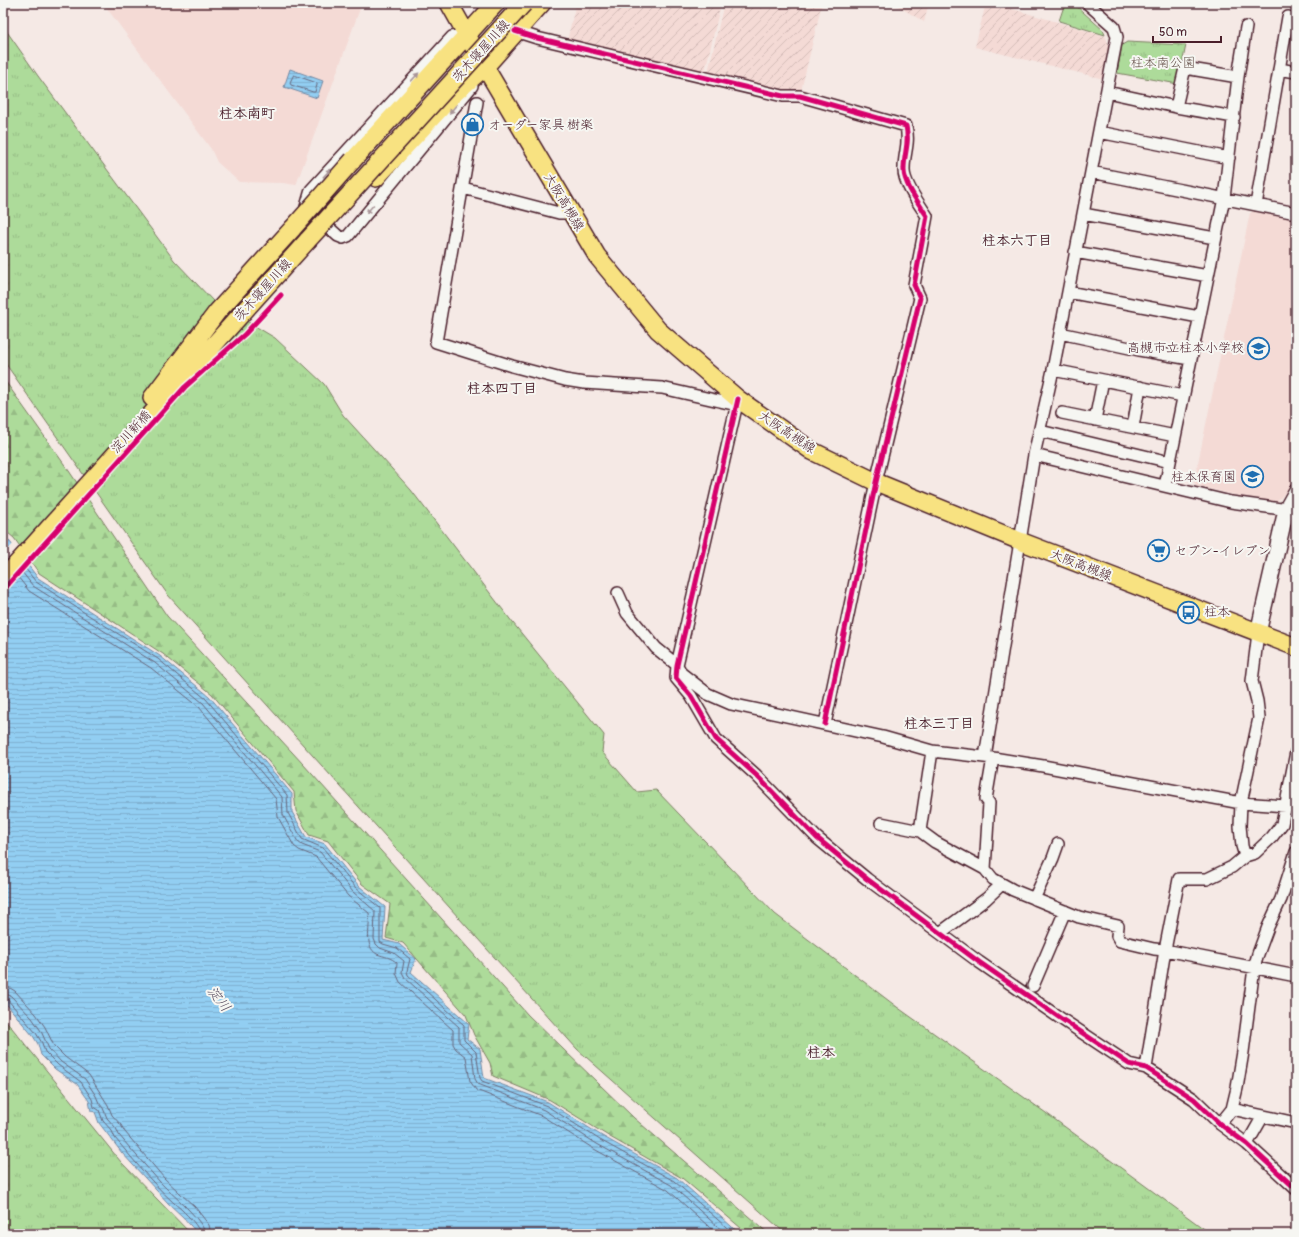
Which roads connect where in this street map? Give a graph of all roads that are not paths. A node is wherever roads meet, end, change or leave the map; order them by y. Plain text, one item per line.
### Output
1 (450, 3) edge
2 (496, 3) edge
3 (510, 3) edge
4 (524, 3) edge
5 (542, 3) edge
6 (1087, 3) edge
7 (1296, 20) edge
8 (1246, 27) dead end
9 (515, 31) junction
10 (468, 34) junction
11 (485, 67) junction
12 (1279, 69) junction
13 (1296, 72) edge
14 (1238, 77) junction
15 (1107, 92) junction
16 (478, 102) dead end
17 (1176, 107) junction
18 (1234, 117) junction
19 (1098, 132) junction
20 (1229, 158) junction
21 (1091, 172) junction
22 (463, 188) junction
23 (1224, 198) junction
24 (1256, 205) junction
25 (571, 213) junction
26 (1296, 213) edge
27 (1083, 214) junction
28 (305, 237) junction
29 (1215, 238) junction
30 (1075, 252) junction
31 (1208, 276) junction
32 (264, 281) junction
33 (1068, 292) junction
34 (1199, 317) junction
35 (1060, 333) junction
36 (1190, 359) junction
37 (1053, 370) junction
38 (1103, 380) junction
39 (1140, 387) junction
40 (1183, 396) junction
41 (155, 402) junction
42 (737, 402) junction
43 (1062, 413) dead end
44 (1095, 420) junction
45 (1133, 427) junction
46 (1040, 431) junction
47 (1175, 436) junction
48 (1034, 455) junction
49 (1170, 462) junction
50 (876, 482) junction
51 (1166, 486) junction
52 (1296, 492) edge
53 (1291, 511) edge
54 (1020, 541) junction
55 (3, 564) edge
56 (3, 579) edge
57 (618, 593) dead end
58 (1258, 633) junction
59 (1296, 647) edge
60 (677, 665) junction
61 (825, 724) junction
62 (932, 751) junction
63 (1296, 752) edge
64 (989, 757) junction
65 (1241, 803) junction
66 (1291, 807) edge
67 (881, 822) dead end
68 (920, 831) junction
69 (1058, 844) dead end
70 (1296, 852) edge
71 (1246, 856) junction
72 (985, 869) junction
73 (1002, 884) junction
74 (1034, 899) junction
75 (1065, 911) junction
76 (940, 934) junction
77 (1165, 950) junction
78 (1254, 968) junction
79 (1296, 976) edge
80 (1033, 986) dead end
81 (1146, 1068) junction
82 (1232, 1109) junction
83 (1263, 1116) junction
84 (1296, 1123) edge
85 (1220, 1124) junction
86 (1247, 1144) junction
87 (1296, 1189) edge

1 - 10 main road, 大阪高槻線
2 - 10 main road
3 - 28 main road, 茨木寝屋川線
4 - 28 main road, 茨木寝屋川線, bridge
5 - 9 main road
6 - 15 street
7 - 12 street
8 - 14 street
9 - 11 main road
9 - 50 street
10 - 11 main road, 大阪高槻線
11 -> 10 street
10 - 28 main road, bridge
11 - 25 main road, 大阪高槻線
11 - 28 main road
12 - 13 street
12 - 24 street
14 - 17 street
14 - 18 street
15 - 17 street
15 - 19 street
16 - 22 street
17 - 18 street
18 - 20 street
19 - 20 street
19 - 21 street
20 - 23 street
21 - 23 street
21 - 27 street
22 - 25 street
22 - 42 street
23 - 24 street
23 - 29 street
24 - 26 street
25 - 42 main road, 大阪高槻線
27 - 29 street
27 - 30 street
28 - 32 main road
28 - 32 main road
29 - 31 street
30 - 31 street
30 - 33 street
31 - 34 street
32 - 41 main road, 茨木寝屋川線
33 - 34 street
33 - 35 street
34 - 36 street
35 - 36 street
35 - 37 street
36 - 40 street
37 - 38 street
37 - 46 street
38 - 39 street
38 - 44 street
39 - 40 street
39 - 45 street
40 - 47 street
41 - 55 main road, 茨木寝屋川線
41 - 56 main road, 茨木寝屋川線
42 - 50 main road, 大阪高槻線
42 - 60 street
43 - 44 street
44 - 45 street
45 - 47 street
46 - 48 street
46 - 49 street
47 - 49 street
48 - 51 street
48 - 54 street
49 - 51 street
50 - 54 main road, 大阪高槻線
50 - 61 street
51 - 53 street
52 - 53 street
53 - 58 street
54 - 58 main road, 大阪高槻線
54 - 64 street
57 - 60 street
58 - 59 main road, 大阪高槻線
58 - 65 street
60 - 61 street
60 - 76 street
61 - 62 street
62 - 64 street
62 - 68 street
63 - 66 street
64 - 65 street
64 - 72 street
65 - 66 street
65 - 71 street
66 - 71 street
67 - 68 street
68 - 72 street
69 - 74 street
70 - 78 street
71 - 77 street
72 - 73 street
73 - 74 street
73 - 76 street
74 - 75 street
75 - 77 street
75 - 80 street
76 - 81 street
77 - 78 street
77 - 81 street
78 - 79 street
78 - 82 street
81 - 85 street
82 - 83 street
82 - 85 street
83 - 84 street
83 - 86 street
85 - 86 street
86 - 87 street

